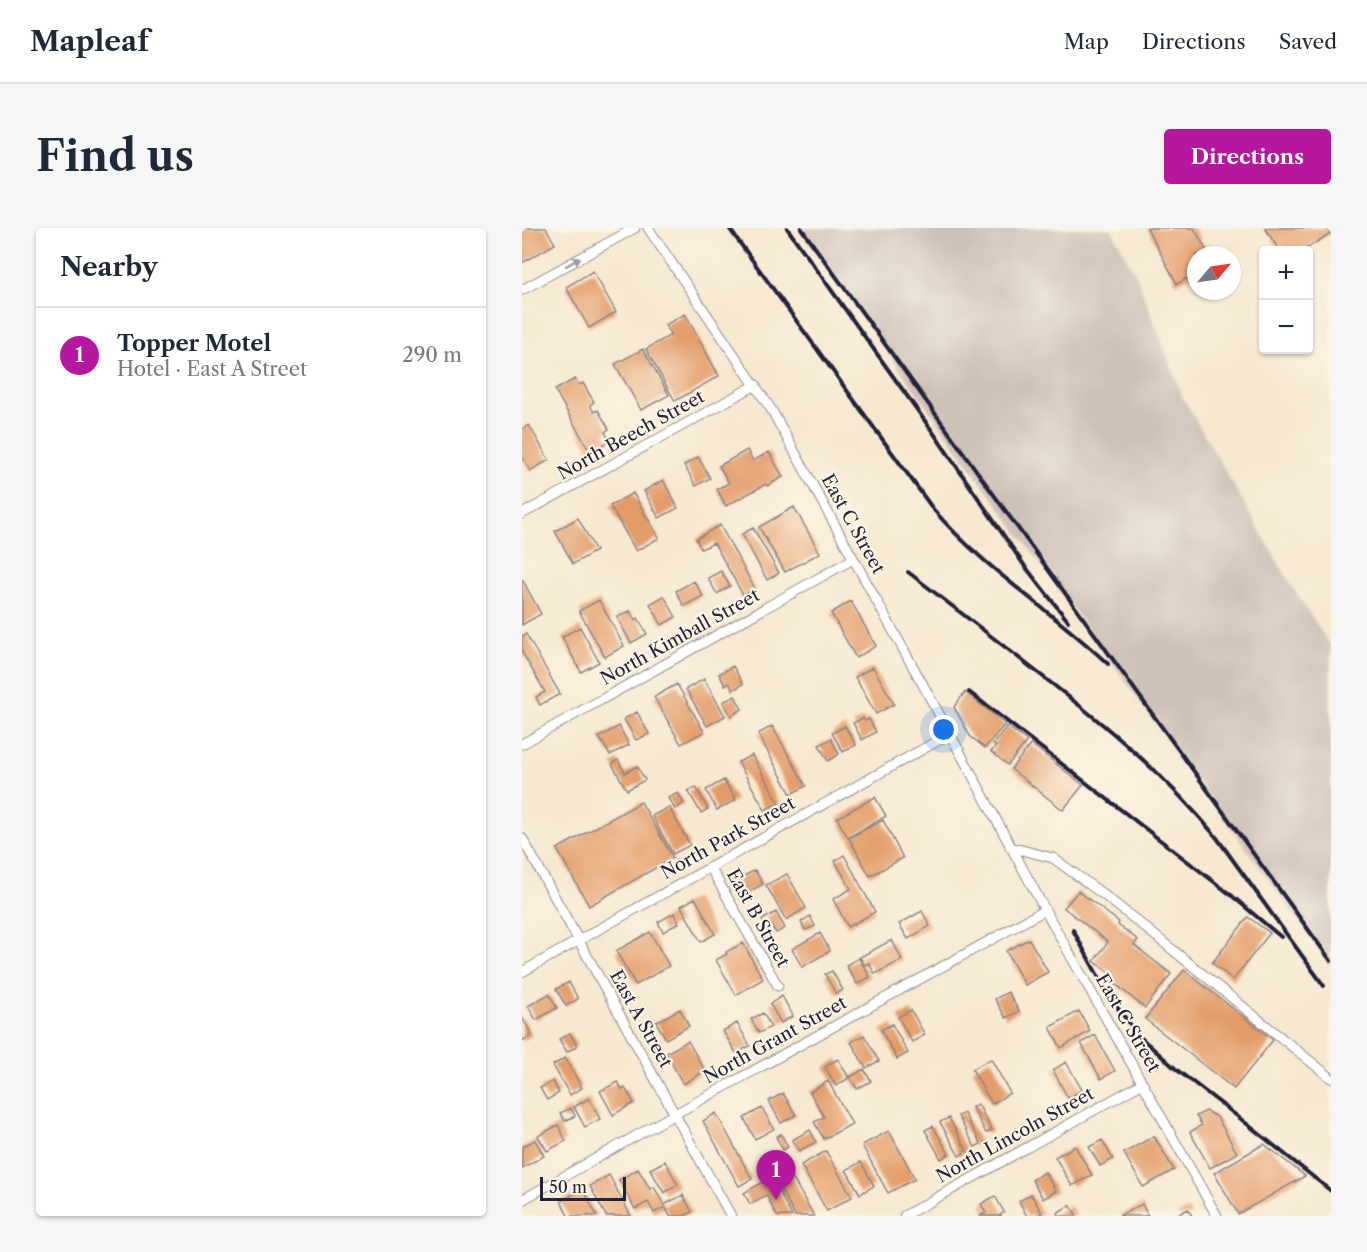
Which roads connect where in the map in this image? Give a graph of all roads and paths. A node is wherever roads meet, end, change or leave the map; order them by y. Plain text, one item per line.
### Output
1 (635, 228) edge
2 (648, 228) edge
3 (522, 290) edge
4 (756, 385) junction
5 (522, 514) edge
6 (853, 559) junction
7 (950, 734) junction
8 (522, 744) edge
9 (522, 838) edge
10 (1010, 847) junction
11 (710, 867) junction
12 (1045, 910) junction
13 (579, 941) junction
14 (522, 972) edge
15 (778, 986) dead end
16 (1331, 1078) edge
17 (1143, 1083) junction
18 (675, 1114) junction
19 (522, 1200) edge
20 (731, 1216) edge
21 (904, 1216) edge
22 (1217, 1216) edge

3 -> 1 street
2 - 4 street, East C Street
4 - 5 street, North Beech Street
4 - 6 street, East C Street
6 - 7 street, East C Street
6 - 8 street, North Kimball Street
7 - 10 street, East C Street
7 - 11 street, North Park Street
9 - 13 street, East A Street
10 - 12 street, East C Street
10 - 16 street
11 - 13 street, North Park Street
11 - 15 street, East B Street
12 - 17 street, East C Street
12 - 18 street, North Grant Street
13 - 14 street, North Park Street
13 - 18 street, East A Street
17 - 21 street, North Lincoln Street
17 - 22 street, East C Street
18 - 19 street, North Grant Street
18 - 20 street, East A Street

